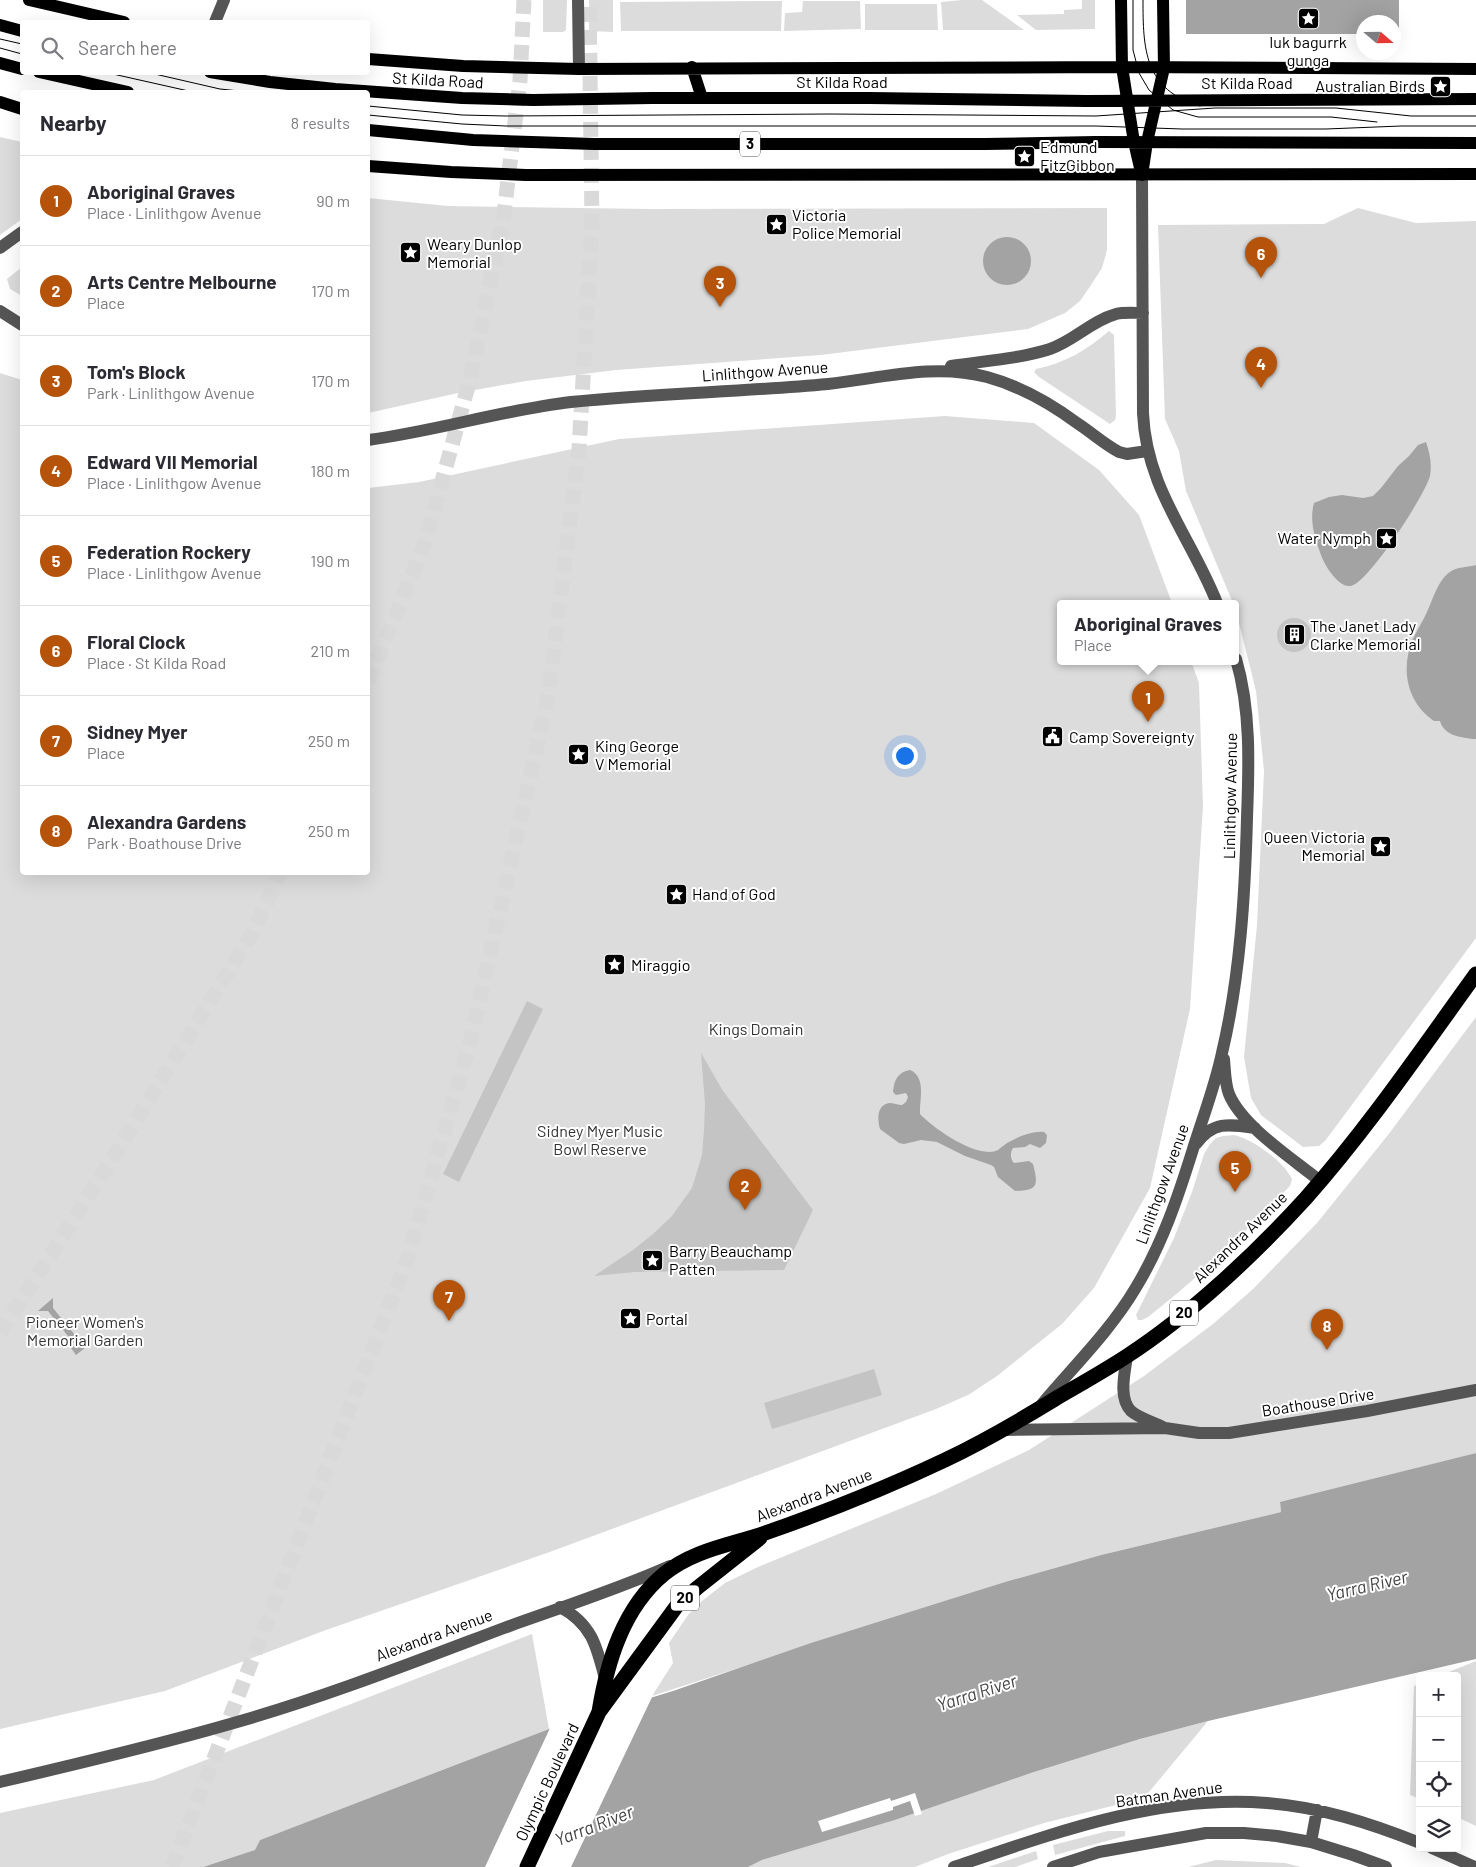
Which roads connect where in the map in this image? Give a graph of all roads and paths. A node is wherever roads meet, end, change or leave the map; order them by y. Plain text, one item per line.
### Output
1 (29, 0) edge
2 (224, 0) edge
3 (578, 0) edge
4 (1121, 0) edge
5 (1163, 0) edge
6 (115, 20) edge
7 (216, 20) edge
8 (0, 26) edge
9 (20, 31) edge
10 (370, 59) edge
11 (0, 64) edge
12 (692, 67) junction
13 (1122, 67) junction
14 (579, 68) junction
15 (1164, 68) junction
16 (20, 69) edge
17 (1476, 69) edge
18 (52, 75) edge
19 (228, 75) edge
20 (119, 90) edge
21 (349, 90) edge
22 (370, 91) edge
23 (702, 98) junction
24 (1157, 99) junction
25 (1476, 99) edge
26 (1127, 100) junction
27 (0, 102) edge
28 (20, 108) edge
29 (370, 130) edge
30 (1134, 142) junction
31 (1147, 142) junction
32 (1476, 143) edge
33 (370, 166) edge
34 (1476, 174) edge
35 (1142, 175) junction
36 (19, 235) edge
37 (0, 249) edge
38 (0, 311) edge
39 (1143, 313) junction
40 (0, 322) edge
41 (20, 324) edge
42 (20, 330) edge
43 (914, 372) junction
44 (370, 440) edge
45 (1147, 452) junction
46 (1215, 600) edge
47 (1237, 665) edge
48 (1476, 974) edge
49 (1223, 1052) junction
50 (1255, 1128) junction
51 (1193, 1148) junction
52 (1320, 1181) junction
53 (1127, 1356) junction
54 (1476, 1390) edge
55 (1036, 1411) junction
56 (1165, 1428) junction
57 (1005, 1430) junction
58 (767, 1533) junction
59 (695, 1554) junction
60 (560, 1607) junction
61 (604, 1684) junction
62 (599, 1712) junction
63 (0, 1782) edge
64 (1318, 1810) junction
65 (1416, 1841) edge
66 (1311, 1842) junction
67 (1441, 1852) edge
68 (527, 1867) edge
69 (954, 1867) edge
70 (1053, 1867) edge
71 (1386, 1867) edge
72 (1476, 1867) edge

1 - 6 main road
2 - 7 street
3 - 14 street
4 - 13 main road
5 - 15 main road
8 - 9 main road
10 - 14 main road, St Kilda Road
11 - 16 main road
12 - 13 main road, St Kilda Road
12 - 14 main road, St Kilda Road
12 - 23 main road
13 - 15 main road, St Kilda Road
13 - 26 main road
15 - 17 main road, St Kilda Road
15 - 24 main road
18 - 20 main road
19 - 21 main road, St Kilda Road
22 - 23 main road, St Kilda Road
23 - 26 main road, St Kilda Road
24 - 25 main road, St Kilda Road
24 - 26 main road, St Kilda Road
24 - 31 main road
26 - 30 main road
27 - 28 main road
29 - 30 main road, 3
30 - 31 main road
30 - 35 main road
31 - 32 main road
31 - 35 main road
33 - 35 main road
34 - 35 main road
35 - 39 street
36 - 37 street
38 - 41 street
39 - 43 street
39 - 45 street
40 - 42 street
43 - 44 street, Linlithgow Avenue
43 - 45 street, Linlithgow Avenue
45 - 46 street
47 - 49 street, Linlithgow Avenue
48 - 52 highway, Alexandra Avenue / 20
49 - 50 street, Linlithgow Avenue
49 - 51 street, Linlithgow Avenue
50 - 51 street
50 - 52 street, Linlithgow Avenue
51 - 55 street, Linlithgow Avenue
52 - 53 highway, Alexandra Avenue / 20
53 - 55 highway, Alexandra Avenue / 20
53 - 56 street, Boathouse Drive
54 - 56 street, Boathouse Drive
55 - 57 highway, Alexandra Avenue / 20
56 - 57 street, Boathouse Drive
57 - 58 highway, Alexandra Avenue / 20
58 - 59 highway, Alexandra Avenue / 20
58 - 62 highway, Olympic Boulevard / 20
59 - 60 street, Alexandra Avenue
59 - 61 highway, Olympic Boulevard / 20
60 - 61 street
60 - 63 street, Alexandra Avenue
61 - 62 highway, Olympic Boulevard / 20
62 - 68 highway, Olympic Boulevard / 20
64 - 65 street, Batman Avenue
64 - 66 street
64 - 69 street, Batman Avenue
66 - 70 street
66 - 71 street
67 - 72 street

